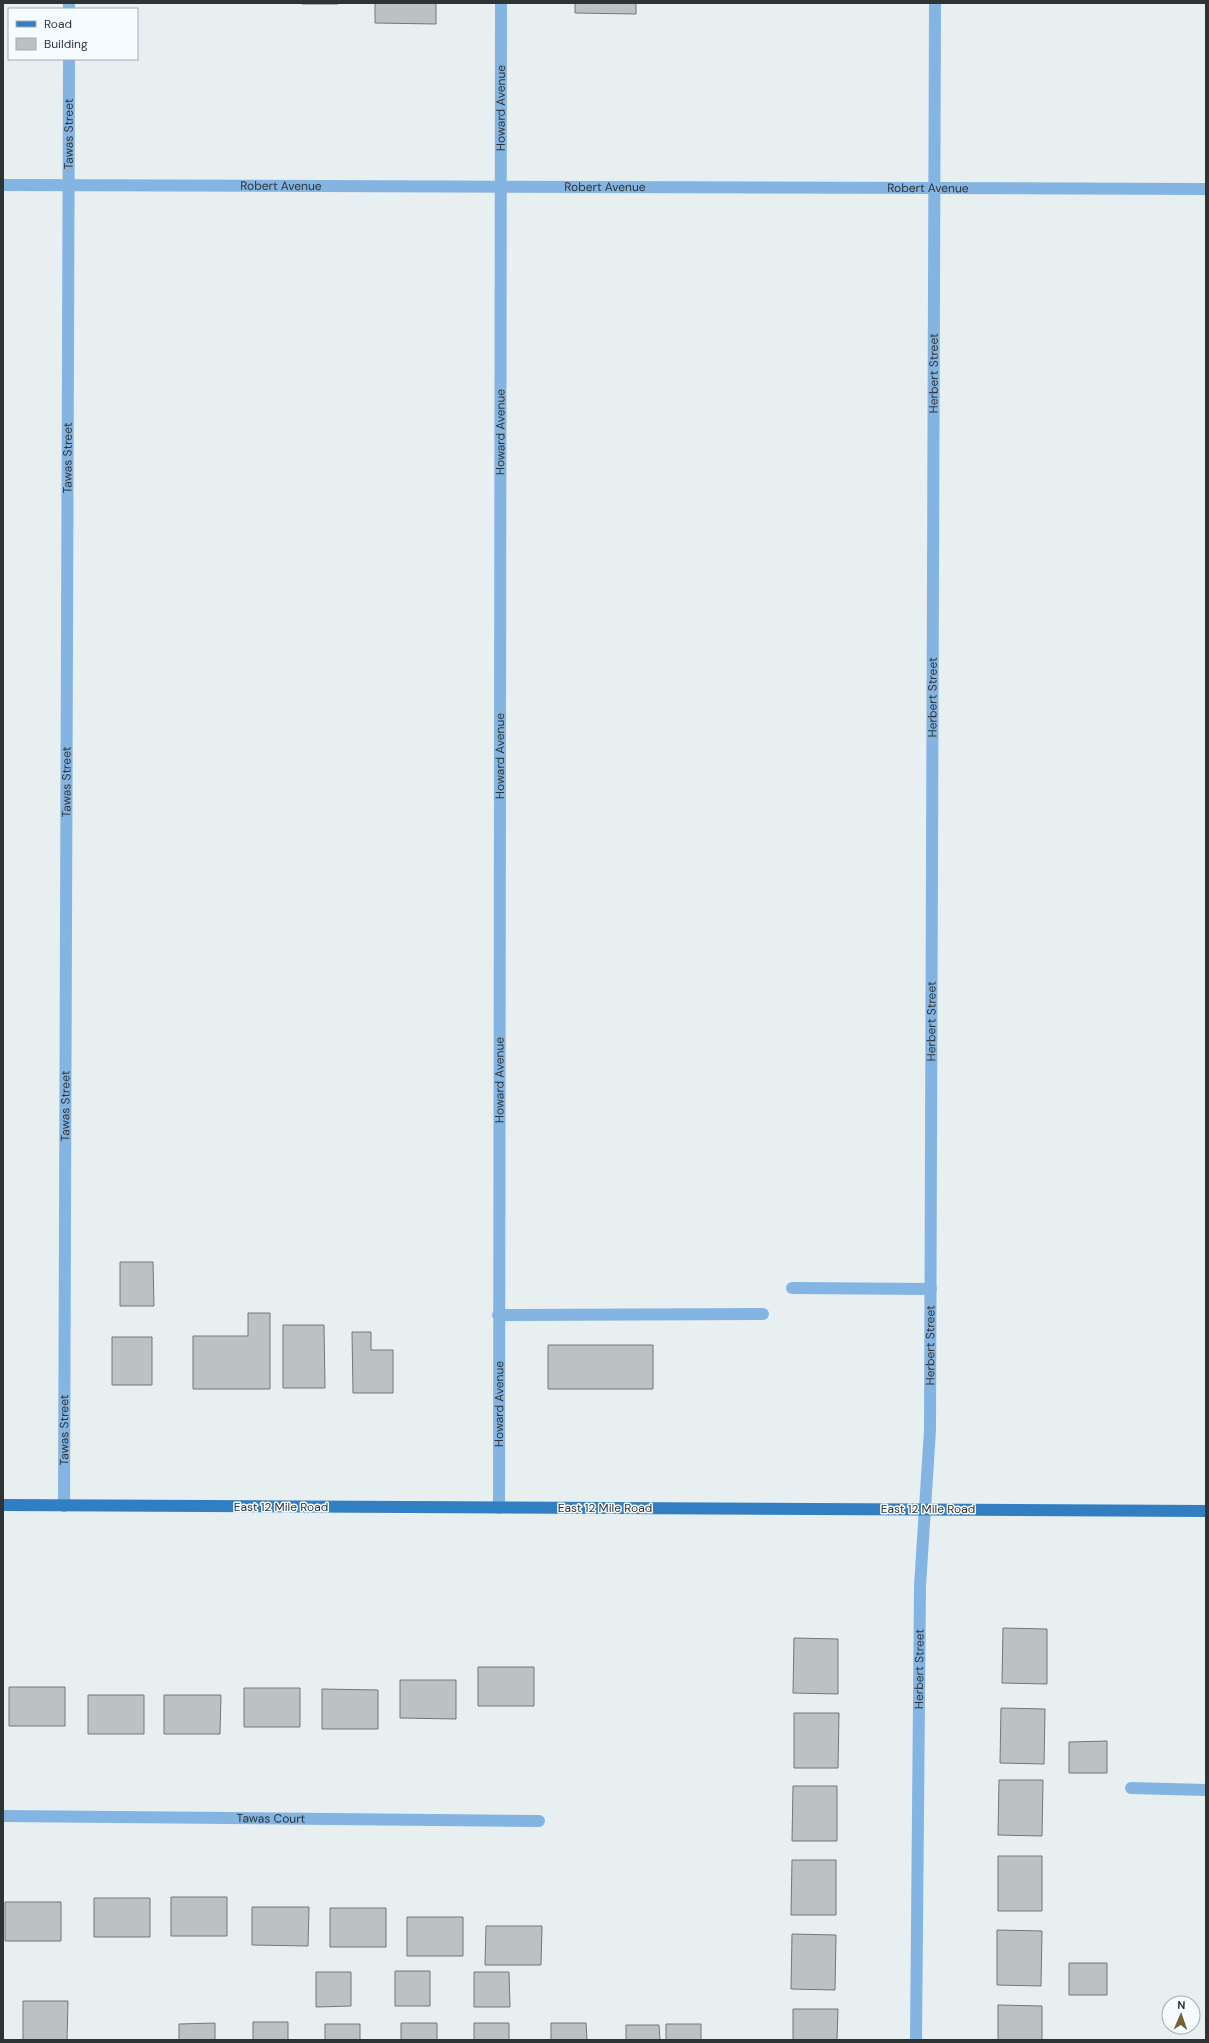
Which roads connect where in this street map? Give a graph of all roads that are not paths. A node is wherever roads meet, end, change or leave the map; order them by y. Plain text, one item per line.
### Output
1 (501, 3) edge
2 (935, 3) edge
3 (69, 60) edge
4 (3, 185) edge
5 (69, 186) junction
6 (501, 188) junction
7 (934, 188) junction
8 (1206, 189) edge
9 (792, 1288) dead end
10 (931, 1289) junction
11 (764, 1314) dead end
12 (498, 1316) junction
13 (3, 1505) edge
14 (64, 1506) junction
15 (498, 1508) junction
16 (926, 1508) junction
17 (1206, 1511) edge
18 (1131, 1788) dead end
19 (1206, 1790) edge
20 (3, 1816) edge
21 (539, 1820) dead end
22 (916, 2040) edge

1 - 6 street, Howard Avenue
2 - 7 street, Herbert Street
3 - 5 street, Tawas Street
4 - 5 street, Robert Avenue
5 - 6 street, Robert Avenue
5 - 14 street, Tawas Street
6 - 7 street, Robert Avenue
6 - 12 street, Howard Avenue
7 - 8 street, Robert Avenue
7 - 10 street, Herbert Street
9 - 10 street
10 - 16 street, Herbert Street
11 - 12 street
12 - 15 street, Howard Avenue
13 - 14 main road, East 12 Mile Road
14 - 15 main road, East 12 Mile Road
15 - 16 main road, East 12 Mile Road
16 - 17 main road, East 12 Mile Road
16 - 22 street, Herbert Street
18 - 19 street
20 - 21 street, Tawas Court

